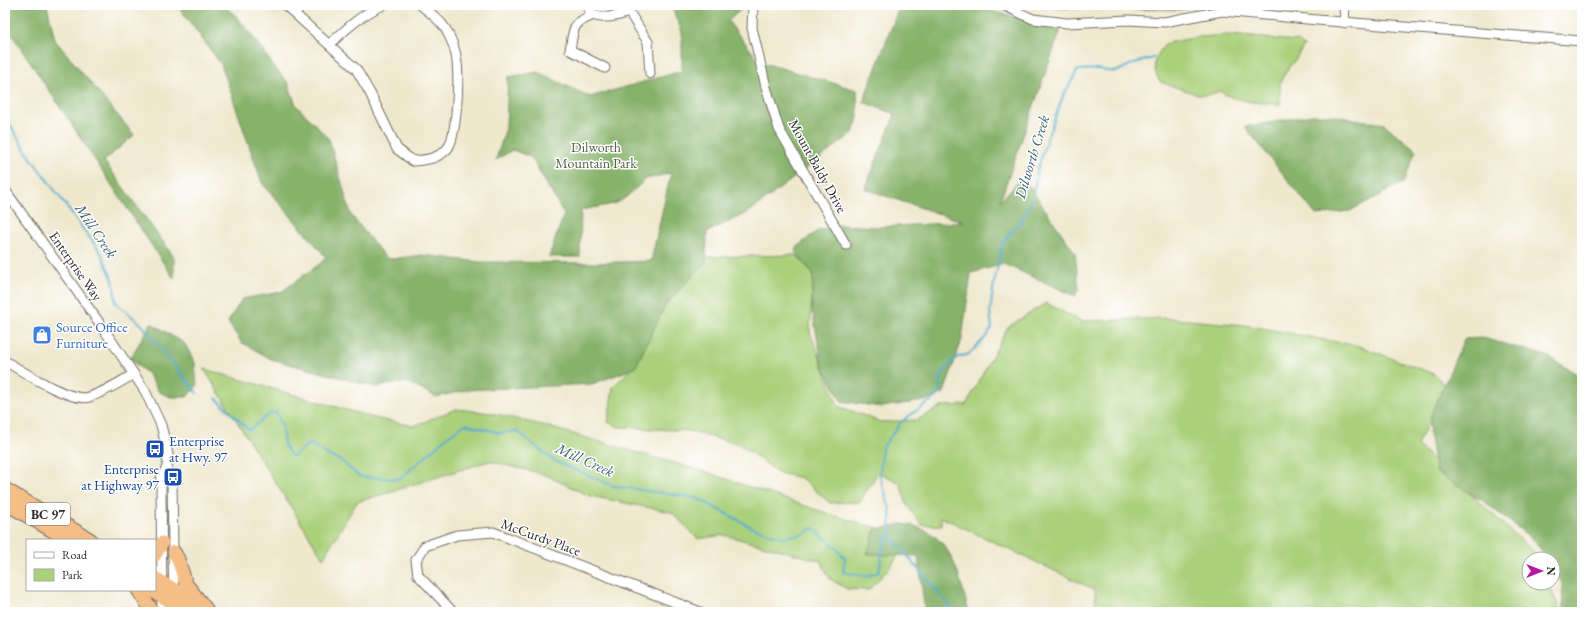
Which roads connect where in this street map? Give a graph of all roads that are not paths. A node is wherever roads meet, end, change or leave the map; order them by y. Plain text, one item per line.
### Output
1 (285, 5) edge
2 (383, 5) edge
3 (421, 5) edge
4 (588, 5) edge
5 (753, 5) edge
6 (1003, 5) edge
7 (1344, 5) edge
8 (629, 8) edge
9 (594, 15) junction
10 (1345, 23) junction
11 (1582, 41) edge
12 (330, 44) junction
13 (605, 68) dead end
14 (650, 74) dead end
15 (6, 193) edge
16 (846, 245) dead end
17 (5, 361) edge
18 (134, 374) junction
19 (167, 467) junction
20 (5, 489) edge
21 (5, 503) edge
22 (66, 539) edge
23 (89, 539) edge
24 (162, 543) junction
25 (174, 552) junction
26 (156, 553) edge
27 (159, 580) edge
28 (174, 589) junction
29 (139, 591) edge
30 (156, 593) edge
31 (174, 608) edge
32 (209, 610) edge
33 (153, 612) edge
34 (162, 612) edge
35 (188, 612) edge
36 (453, 612) edge
37 (700, 612) edge

1 - 12 street
2 - 12 street
3 - 12 street
4 - 9 street
5 - 16 street, Mount Baldy Drive
6 - 10 street
7 - 10 street
8 - 9 street
8 - 14 street
9 - 13 street
10 - 11 street
15 - 18 street, Enterprise Way
17 - 18 street
18 - 19 street, Enterprise Way
19 - 24 street, Enterprise Way
19 - 25 street, Enterprise Way
20 - 23 highway, BC 97
21 - 22 highway, BC 97
24 - 26 highway
24 - 27 street, Enterprise Way
25 - 28 street, Enterprise Way
25 - 32 highway
27 - 28 highway
27 - 30 street, Enterprise Way
28 - 31 street, Enterprise Way
28 - 32 highway
29 - 33 highway
30 - 31 highway
30 - 34 street, Enterprise Way
31 - 35 highway
36 - 37 street, McCurdy Place

